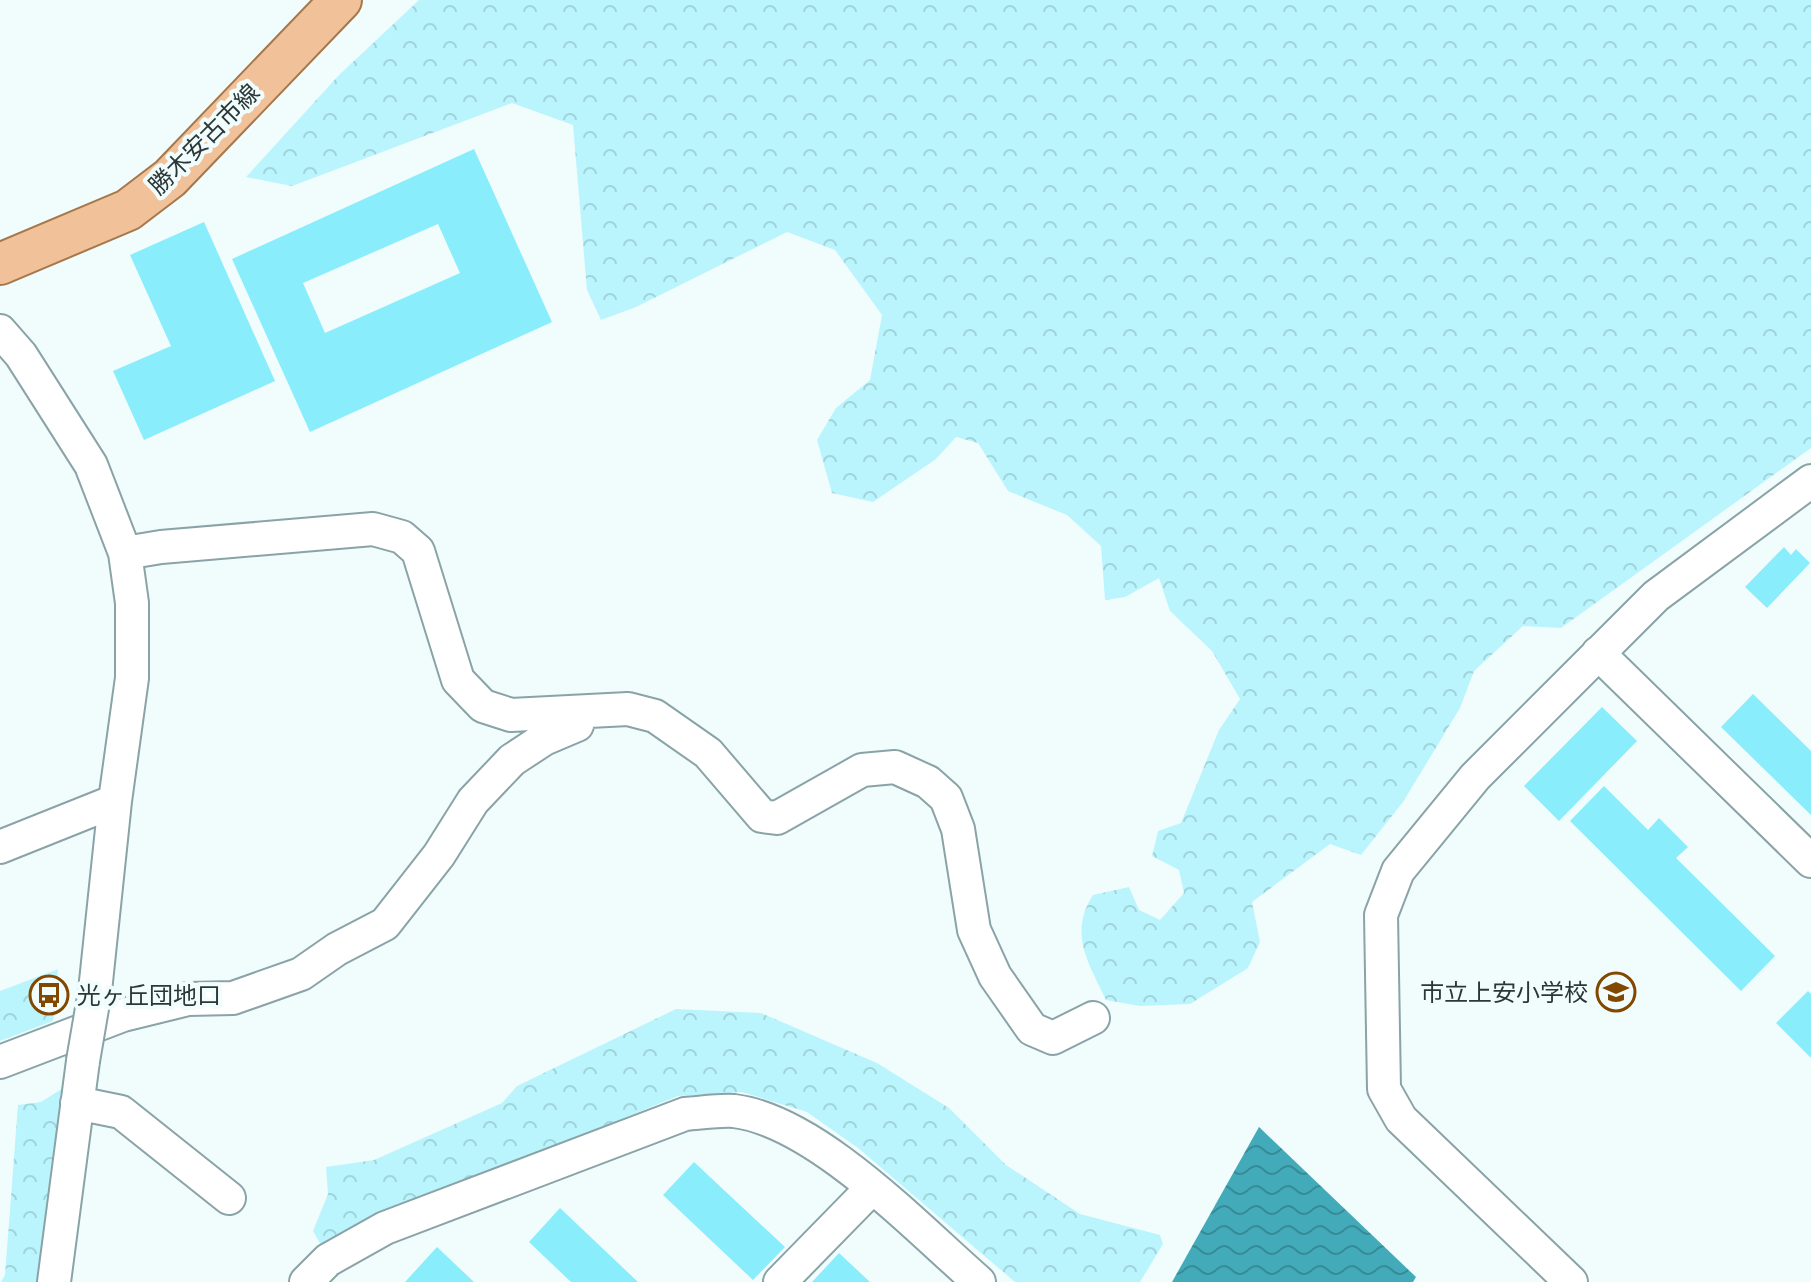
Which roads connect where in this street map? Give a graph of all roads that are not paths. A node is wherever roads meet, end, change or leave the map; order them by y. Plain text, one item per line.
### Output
1 (341, 0) edge
2 (0, 264) edge
3 (0, 331) edge
4 (1811, 481) edge
5 (125, 553) junction
6 (1598, 653) junction
7 (581, 712) junction
8 (115, 801) junction
9 (0, 847) edge
10 (1811, 861) edge
11 (1093, 1018) dead end
12 (0, 1062) edge
13 (77, 1103) junction
14 (871, 1189) junction
15 (229, 1198) dead end
16 (54, 1282) edge
17 (306, 1282) edge
18 (780, 1282) edge
19 (979, 1282) edge
20 (1571, 1282) edge

1 - 2 main road, 勝木安古市線
3 - 5 street
4 - 6 street
5 - 7 street
5 - 8 street
6 - 10 street
6 - 20 street
7 - 11 street
7 - 12 street
8 - 9 street
8 - 13 street, bridge
13 - 15 street
13 - 16 street
14 - 17 street
14 - 18 street
14 - 19 street

